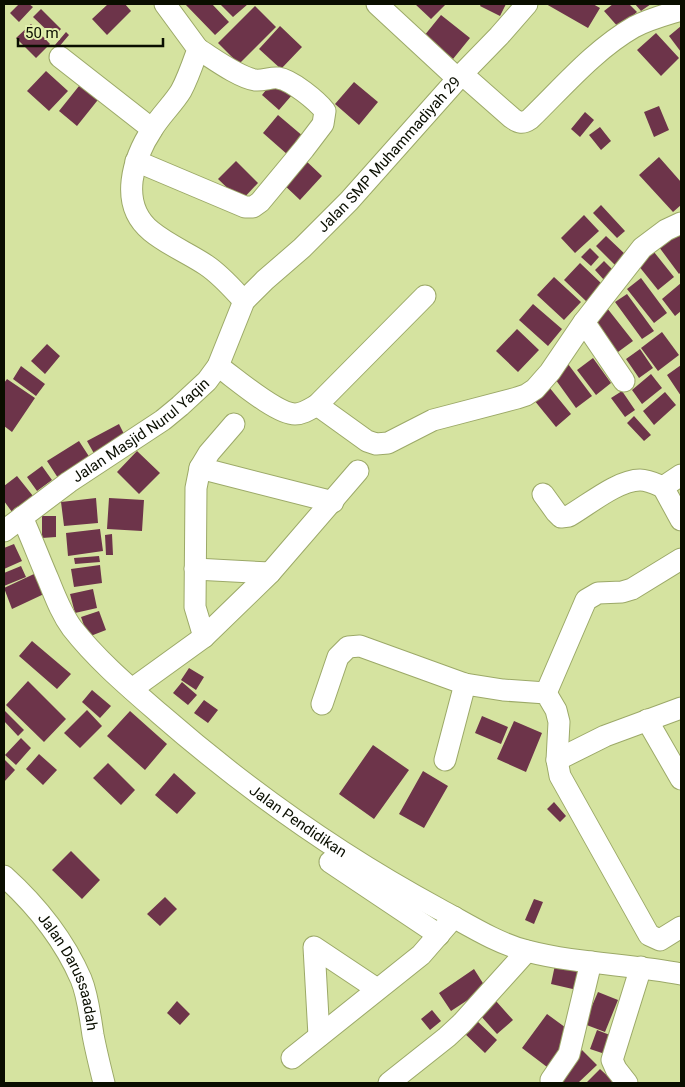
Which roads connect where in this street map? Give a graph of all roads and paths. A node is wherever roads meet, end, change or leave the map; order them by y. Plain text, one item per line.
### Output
1 (166, 4) edge
2 (377, 4) edge
3 (527, 4) edge
4 (681, 10) edge
5 (198, 49) junction
6 (60, 57) dead end
7 (460, 76) junction
8 (152, 129) junction
9 (136, 161) junction
10 (681, 223) edge
11 (425, 296) dead end
12 (244, 301) junction
13 (584, 322) junction
14 (218, 366) junction
15 (624, 381) dead end
16 (317, 405) junction
17 (234, 424) dead end
18 (200, 468) junction
19 (358, 471) dead end
20 (681, 475) edge
21 (663, 487) junction
22 (542, 494) dead end
23 (333, 502) junction
24 (22, 516) junction
25 (681, 520) edge
26 (4, 531) edge
27 (681, 559) edge
28 (196, 569) junction
29 (270, 573) junction
30 (204, 637) junction
31 (465, 684) junction
32 (132, 689) junction
33 (546, 693) junction
34 (322, 704) dead end
35 (681, 708) edge
36 (647, 720) junction
37 (445, 760) dead end
38 (557, 760) junction
39 (681, 779) edge
40 (330, 862) dead end
41 (4, 876) edge
42 (454, 917) junction
43 (681, 927) edge
44 (439, 935) junction
45 (526, 951) junction
46 (591, 962) junction
47 (641, 966) junction
48 (681, 974) edge
49 (377, 989) junction
50 (319, 1036) junction
51 (292, 1058) dead end
52 (551, 1080) dead end
53 (104, 1083) edge
54 (389, 1083) edge
55 (627, 1083) edge

1 - 5 street
2 - 7 street
3 - 7 street
4 - 7 street, Jalan SMP Muhammadiyah 29
5 - 8 street
5 - 9 street
6 - 8 street
7 - 12 street, Jalan SMP Muhammadiyah 29
8 - 9 street
9 - 12 street
10 - 13 street
11 - 16 street
12 - 14 street, Jalan Masjid Nurul Yaqin
13 - 15 street
13 - 16 street
14 - 16 street
14 - 24 street, Jalan Masjid Nurul Yaqin
17 - 18 street
18 - 23 street
18 - 28 street
19 - 23 street
20 - 21 street
21 - 22 street
21 - 25 street
23 - 29 street
24 - 26 street, Jalan Masjid Nurul Yaqin
24 - 32 street, Jalan Pendidikan
27 - 33 street
28 - 29 street
28 - 30 street
29 - 30 street
30 - 32 street
31 - 33 street
31 - 34 street
31 - 37 street
32 - 42 street, Jalan Pendidikan
33 - 38 street
35 - 36 street
36 - 38 street
36 - 39 street
38 - 43 street
40 - 44 street
41 - 53 street, Jalan Darussaadah
42 - 44 street
42 - 45 street, Jalan Pendidikan
44 - 49 street
45 - 46 street, Jalan Pendidikan
45 - 54 street
46 - 47 street, Jalan Pendidikan
46 - 52 street
47 - 48 street, Jalan Pendidikan
47 - 55 street
49 - 50 street
49 - 50 street
50 - 51 street

